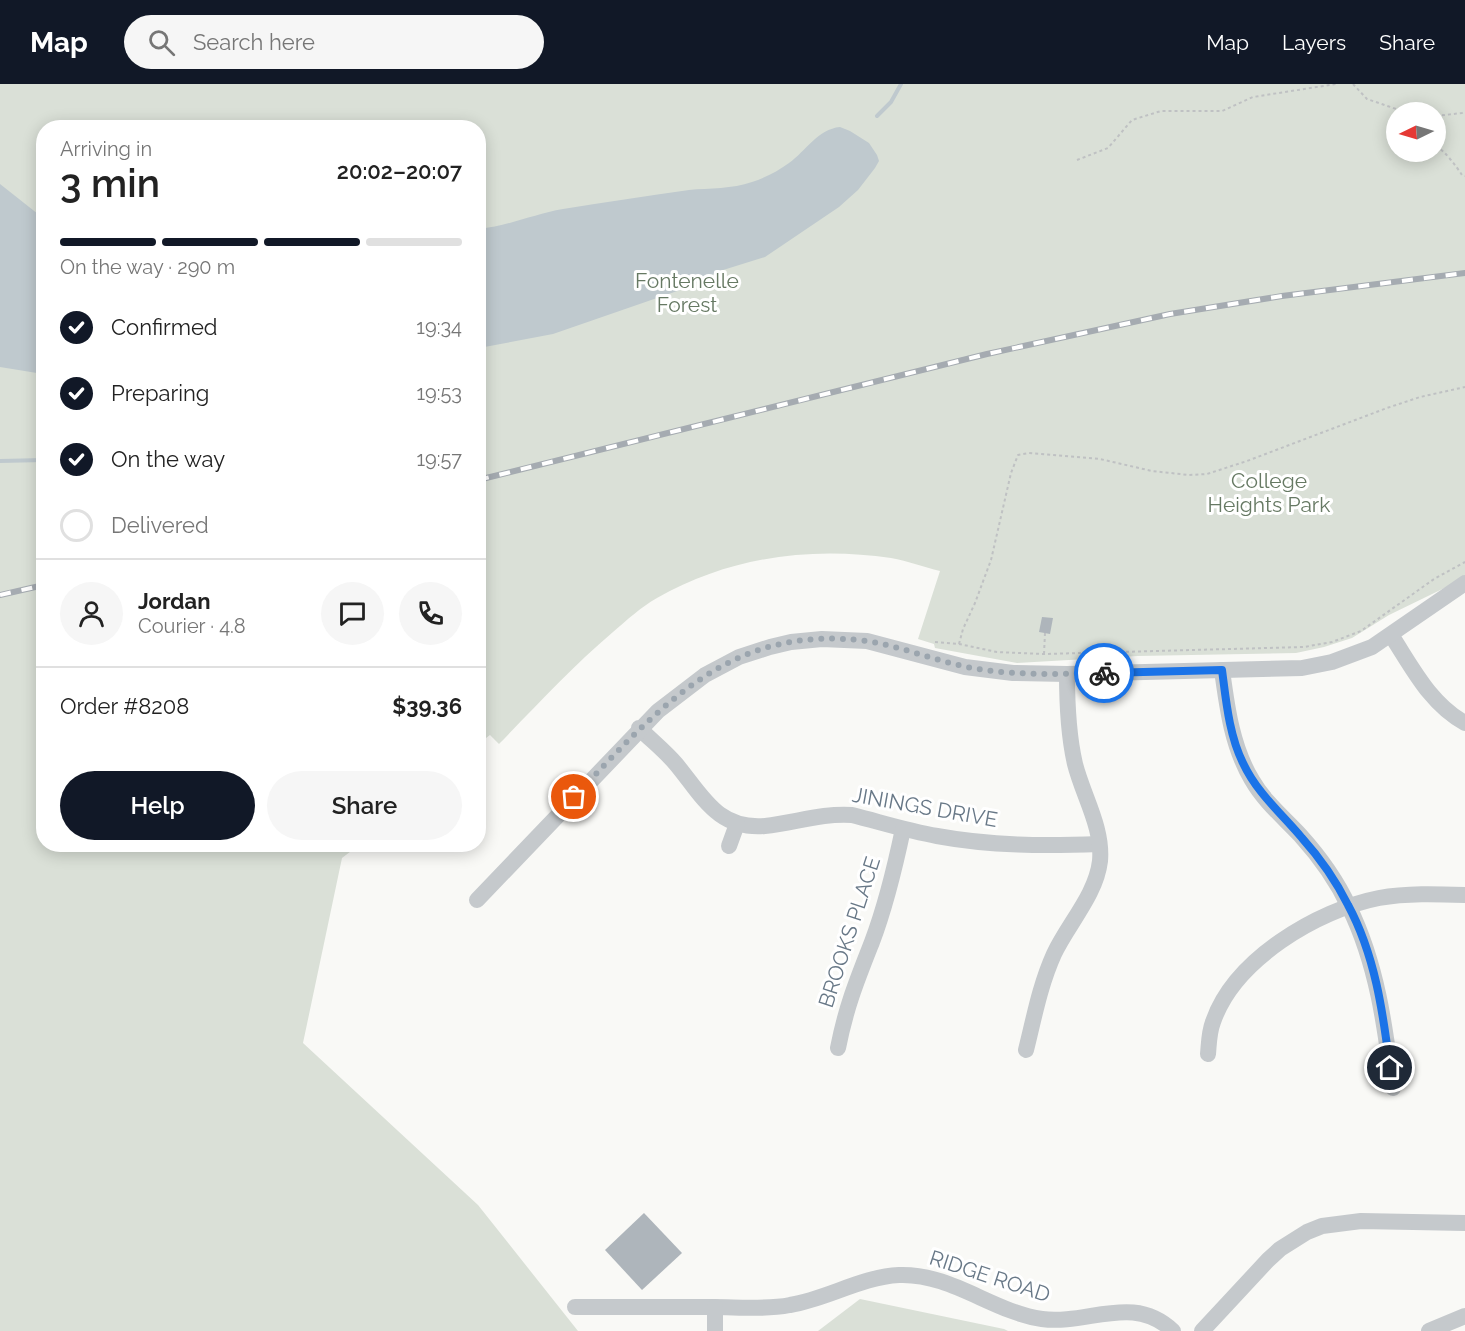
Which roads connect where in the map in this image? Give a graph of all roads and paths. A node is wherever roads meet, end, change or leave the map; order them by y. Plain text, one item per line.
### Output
1 (1336, 84) edge
2 (1353, 84) edge
3 (1386, 106) edge
4 (1465, 111) edge
5 (1446, 115) edge
6 (1446, 155) edge
7 (1077, 160) dead end
8 (1465, 176) edge
9 (1465, 387) edge
10 (1465, 562) edge
11 (1465, 584) edge
12 (1045, 633) dead end
13 (1391, 635) junction
14 (1044, 654) junction
15 (1222, 670) junction
16 (1067, 674) junction
17 (1465, 723) edge
18 (639, 728) junction
19 (737, 824) junction
20 (903, 829) junction
21 (1099, 844) junction
22 (729, 846) dead end
23 (1465, 895) edge
24 (477, 900) dead end
25 (1348, 906) junction
26 (838, 1048) dead end
27 (1026, 1050) dead end
28 (1208, 1054) dead end
29 (1393, 1088) dead end
30 (1465, 1223) edge
31 (575, 1307) dead end
32 (715, 1307) junction
33 (1465, 1316) edge
34 (715, 1331) edge
35 (1173, 1331) edge
36 (1202, 1331) edge
37 (1428, 1331) edge

1 - 7 path
2 - 3 path
4 - 5 path
6 - 8 path
9 - 14 path
10 - 14 path
11 - 13 street
12 - 14 path
13 - 15 street
13 - 17 street
15 - 16 street
15 - 25 street
16 - 18 street
16 - 21 street
18 - 19 street, JININGS DRIVE
18 - 24 street
19 - 20 street, JININGS DRIVE
19 - 22 street
20 - 21 street, JININGS DRIVE
20 - 26 street, BROOKS PLACE
21 - 27 street
23 - 25 street
25 - 28 street
25 - 29 street
30 - 36 street
31 - 32 street, RIDGE ROAD
32 - 34 street
32 - 35 street, RIDGE ROAD
33 - 37 street

